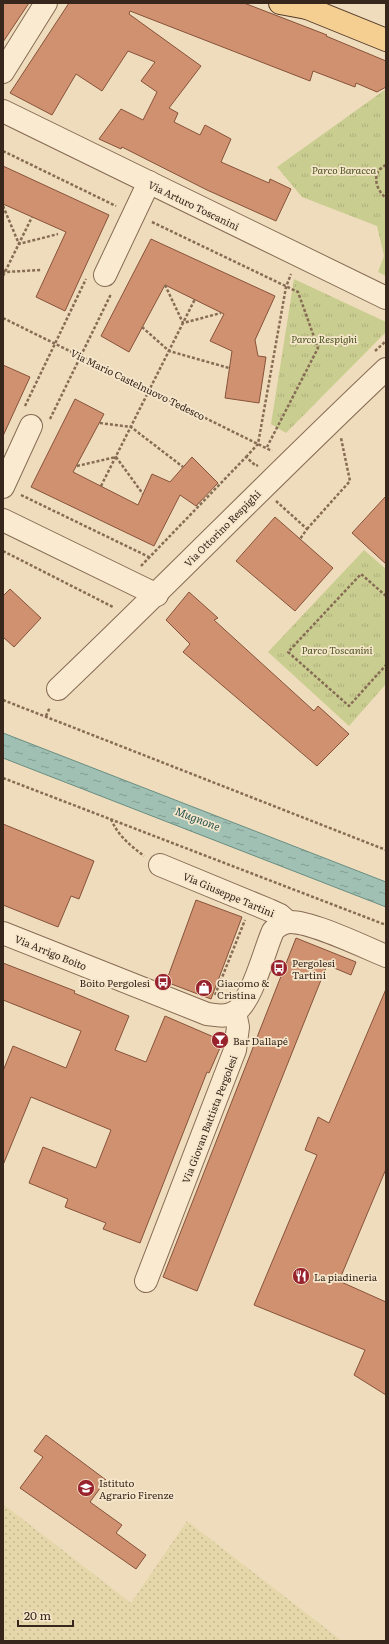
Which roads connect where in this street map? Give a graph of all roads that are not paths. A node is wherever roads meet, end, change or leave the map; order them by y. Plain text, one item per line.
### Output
1 (46, 3) edge
2 (280, 3) edge
3 (304, 5) edge
4 (386, 40) edge
5 (3, 72) edge
6 (3, 111) edge
7 (149, 182) junction
8 (102, 279) road end
9 (386, 298) edge
10 (380, 360) edge
11 (34, 420) road end
12 (3, 486) edge
13 (3, 520) edge
14 (157, 595) junction
15 (58, 689) dead end
16 (160, 865) road end
17 (288, 922) junction
18 (3, 933) edge
19 (386, 956) edge
20 (235, 1012) junction
21 (146, 1281) dead end

1 - 5 street
2 - 3 main road
3 - 4 main road
6 - 7 street, Via Arturo Toscanini
7 - 8 street
7 - 9 street, Via Arturo Toscanini
10 - 14 street, Via Ottorino Respighi
11 - 12 street
13 - 14 street
14 - 15 street, Via Ottorino Respighi
16 - 17 street, Via Giuseppe Tartini
17 - 19 street, Via Giuseppe Tartini
17 - 20 street
18 - 20 street, Via Arrigo Boito
20 - 21 street, Via Giovan Battista Pergolesi

